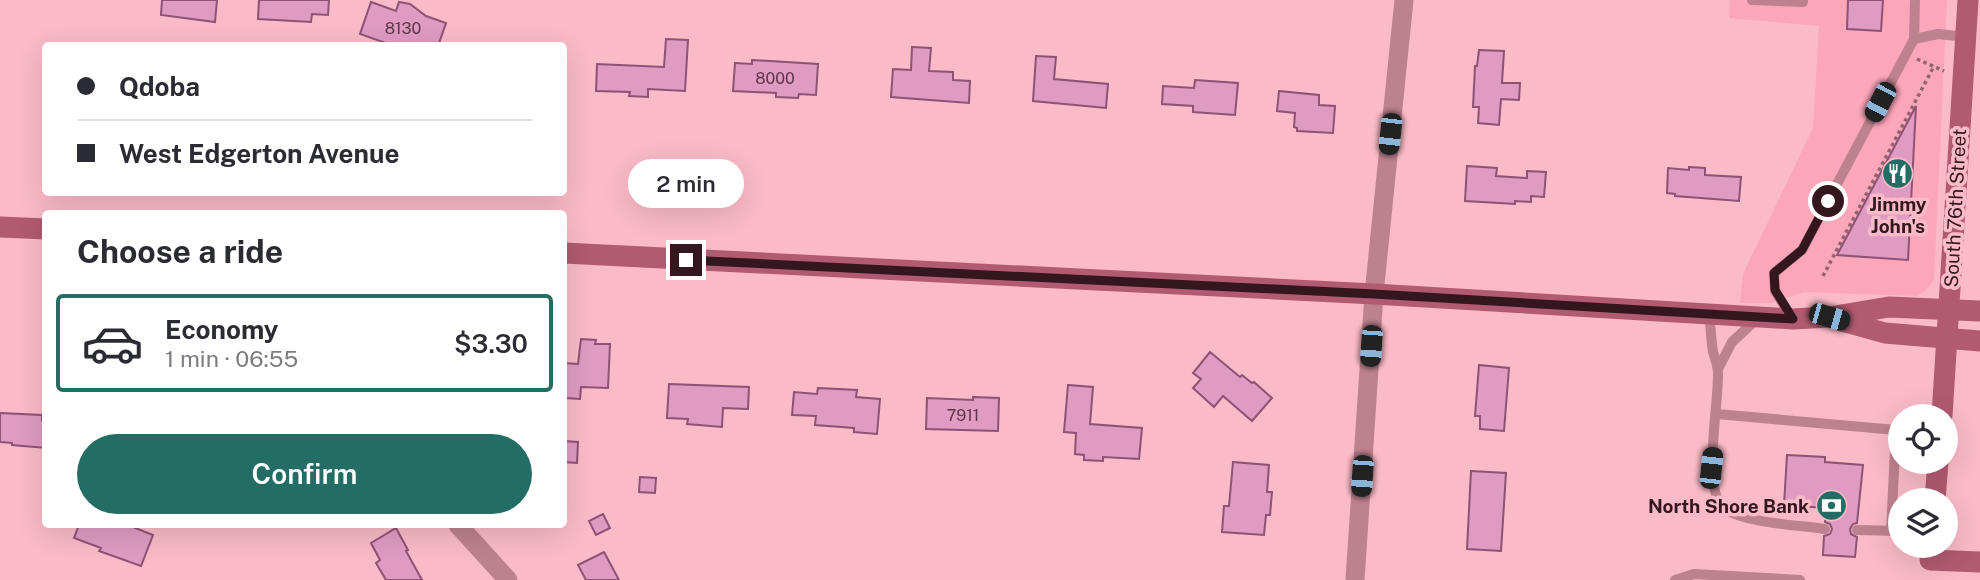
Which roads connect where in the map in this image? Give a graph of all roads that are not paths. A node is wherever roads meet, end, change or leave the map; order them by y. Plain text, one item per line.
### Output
1 (1404, 0) edge
2 (1752, 0) edge
3 (1803, 0) edge
4 (1915, 0) edge
5 (1968, 0) edge
6 (1971, 29) edge
7 (1914, 38) junction
8 (0, 227) edge
9 (42, 229) edge
10 (567, 253) edge
11 (1374, 294) junction
12 (1949, 309) junction
13 (1980, 311) edge
14 (1709, 315) junction
15 (1759, 317) junction
16 (1829, 317) junction
17 (1793, 319) junction
18 (1948, 339) junction
19 (1980, 341) edge
20 (1718, 369) junction
21 (1943, 404) edge
22 (1717, 414) junction
23 (1896, 488) edge
24 (461, 528) edge
25 (1825, 529) dead end
26 (1857, 530) dead end
27 (1888, 531) edge
28 (1929, 562) edge
29 (1980, 562) edge
30 (508, 580) edge
31 (1356, 580) edge
32 (1675, 580) edge
33 (1800, 580) edge

1 - 11 street
2 - 3 lane
4 - 7 lane
5 - 6 street, South 76th Street
6 - 7 lane
6 - 12 street, South 76th Street
7 - 17 lane
8 - 9 street
10 - 11 street
11 - 14 street
11 - 31 street
12 - 13 street
12 - 16 street
12 - 18 street, South 76th Street
14 - 15 street
14 - 20 lane
15 - 17 street
15 - 20 lane
16 - 17 street
16 - 18 street
18 - 19 street
18 - 21 street, South 76th Street
20 - 22 lane
22 - 23 lane
22 - 25 lane
24 - 30 street
26 - 27 lane
28 - 29 street
32 - 33 lane

